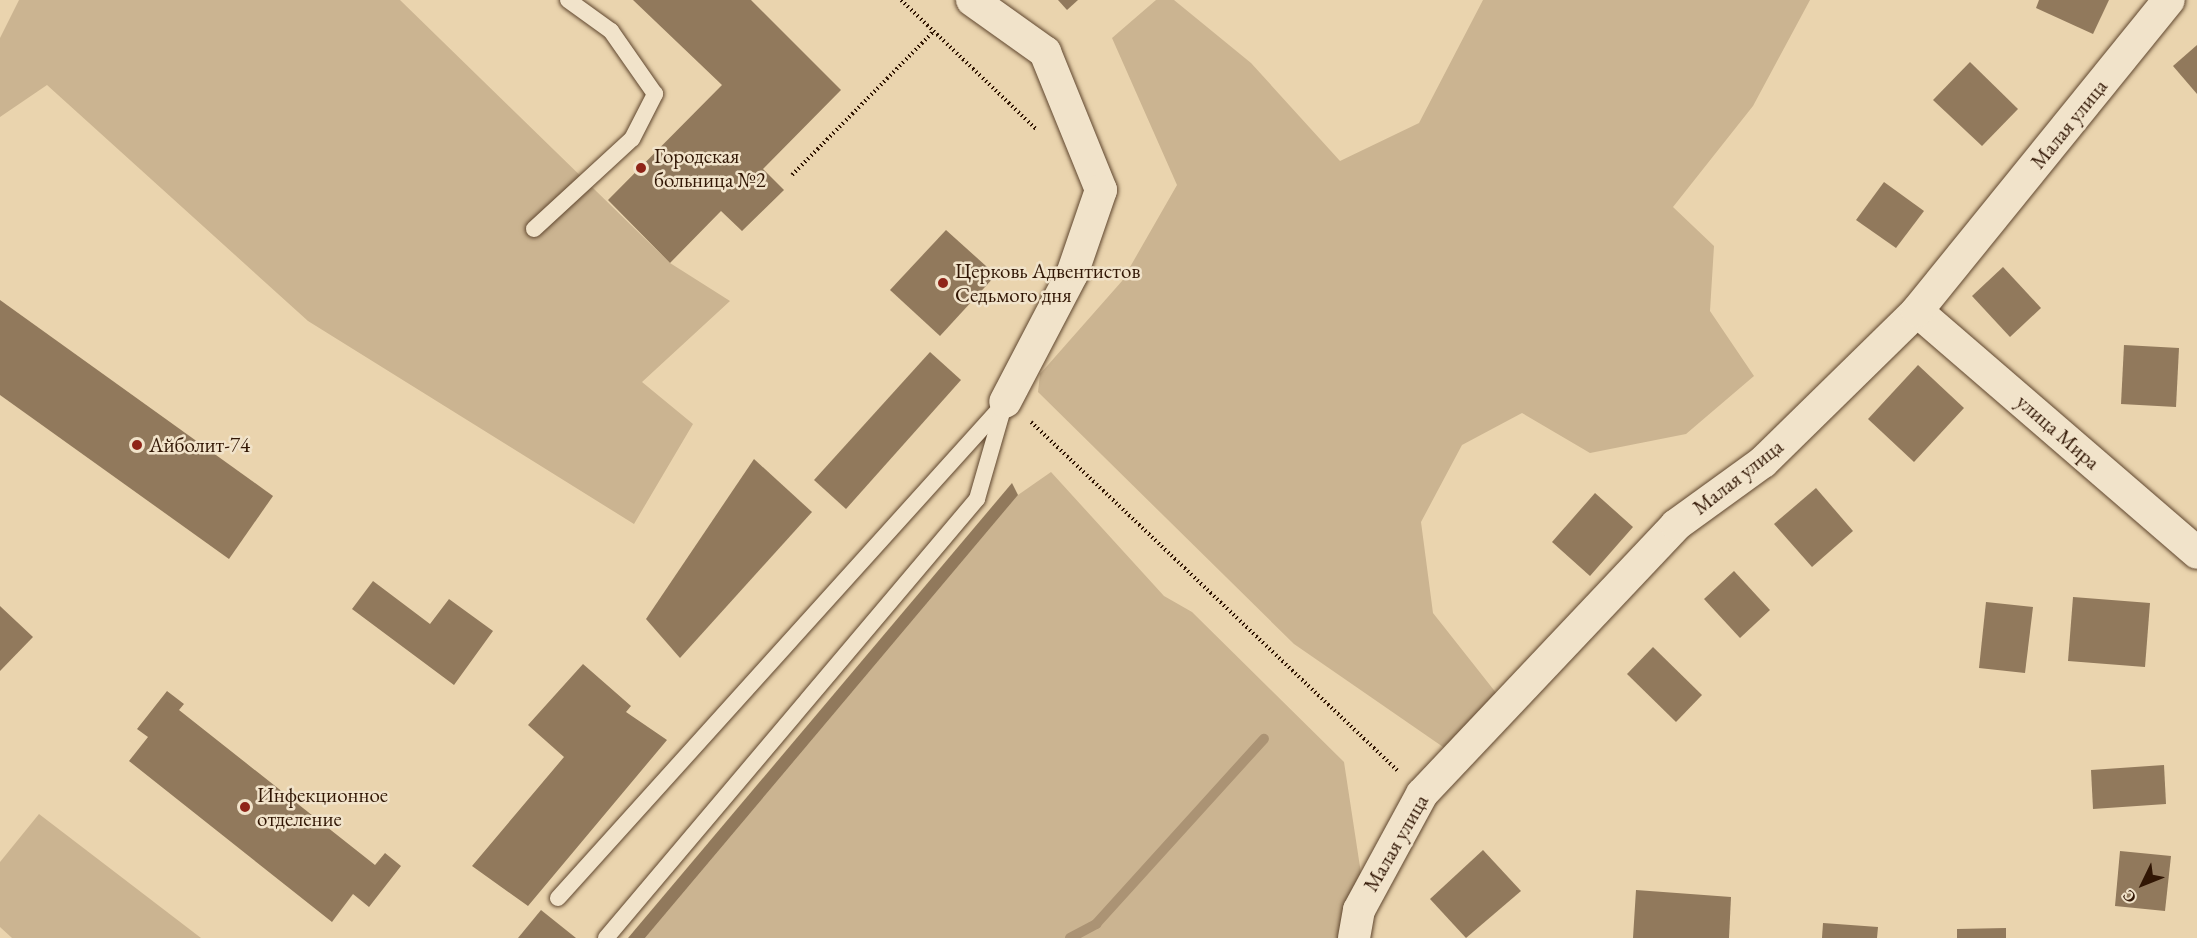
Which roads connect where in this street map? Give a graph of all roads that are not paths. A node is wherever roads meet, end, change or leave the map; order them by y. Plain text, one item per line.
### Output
1 (567, 0) edge
2 (972, 0) edge
3 (2169, 0) edge
4 (534, 229) dead end
5 (1917, 311) junction
6 (1005, 402) junction
7 (2197, 553) edge
8 (558, 898) dead end
9 (606, 938) edge
10 (1354, 938) edge

1 - 4 lane
2 - 6 street
3 - 5 street, Малая улица
5 - 7 street, улица Мира
5 - 10 street, Малая улица
6 - 8 lane
6 - 9 lane

